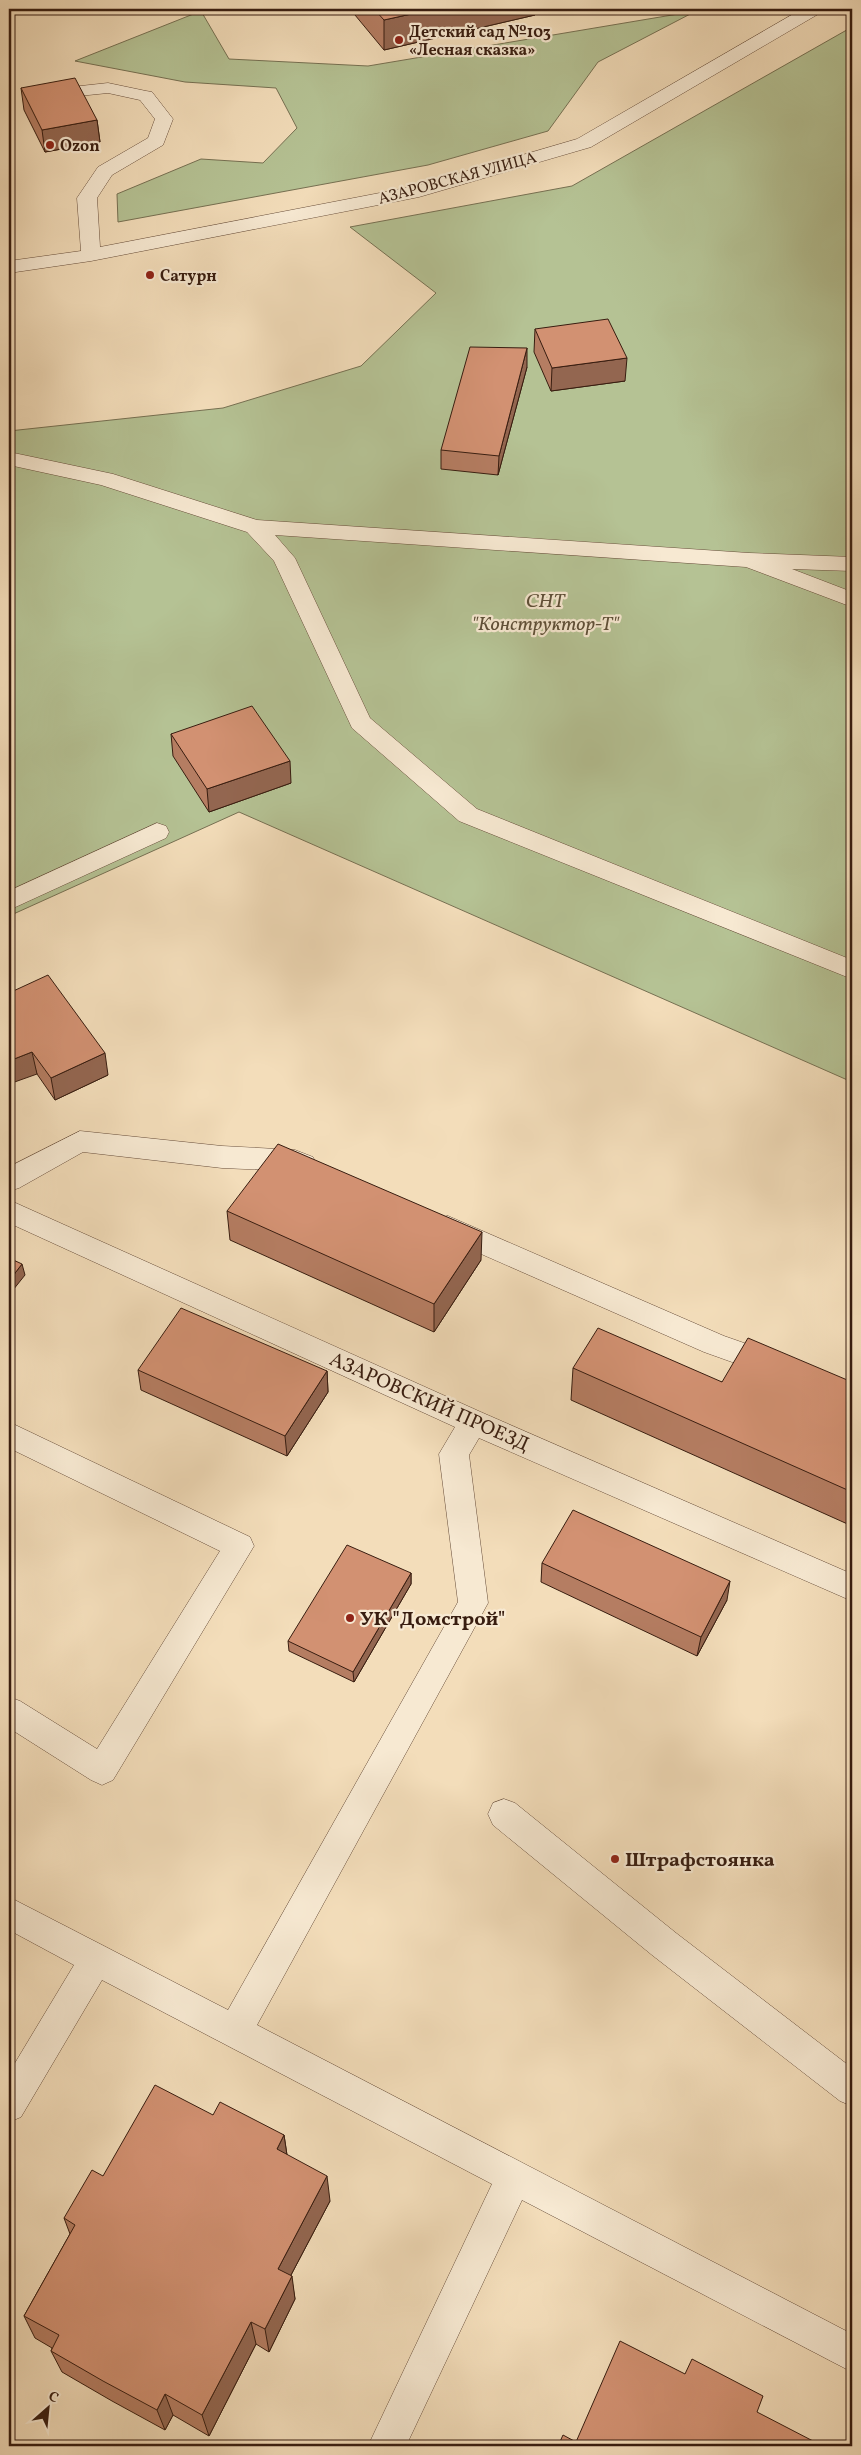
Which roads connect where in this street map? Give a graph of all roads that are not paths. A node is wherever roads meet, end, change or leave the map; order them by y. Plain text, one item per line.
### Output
1 (814, 9) edge
2 (59, 93) edge
3 (91, 255) junction
4 (9, 267) edge
5 (9, 459) edge
6 (255, 526) junction
7 (749, 560) junction
8 (852, 564) edge
9 (852, 600) edge
10 (158, 832) dead end
11 (9, 901) edge
12 (852, 970) edge
13 (322, 1172) edge
14 (9, 1180) edge
15 (9, 1211) edge
16 (422, 1216) edge
17 (797, 1374) edge
18 (473, 1422) junction
19 (9, 1434) edge
20 (852, 1588) edge
21 (9, 1711) edge
22 (504, 1814) dead end
23 (9, 1913) edge
24 (96, 1958) junction
25 (235, 2032) junction
26 (852, 2089) edge
27 (9, 2105) edge
28 (514, 2177) junction
29 (852, 2354) edge
30 (387, 2446) edge

1 - 3 street, АЗАРОВСКАЯ УЛИЦА
2 - 3 street
3 - 4 street, АЗАРОВСКАЯ УЛИЦА
5 - 6 street
6 - 7 street
6 - 12 street
7 - 8 street
7 - 9 street
10 - 11 street
13 - 14 street
15 - 18 street, АЗАРОВСКИЙ ПРОЕЗД
16 - 17 street
18 - 20 street, АЗАРОВСКИЙ ПРОЕЗД
18 - 25 street
19 - 21 street
22 - 26 street
23 - 24 street
24 - 25 street
24 - 27 street
25 - 28 street
28 - 29 street
28 - 30 street

